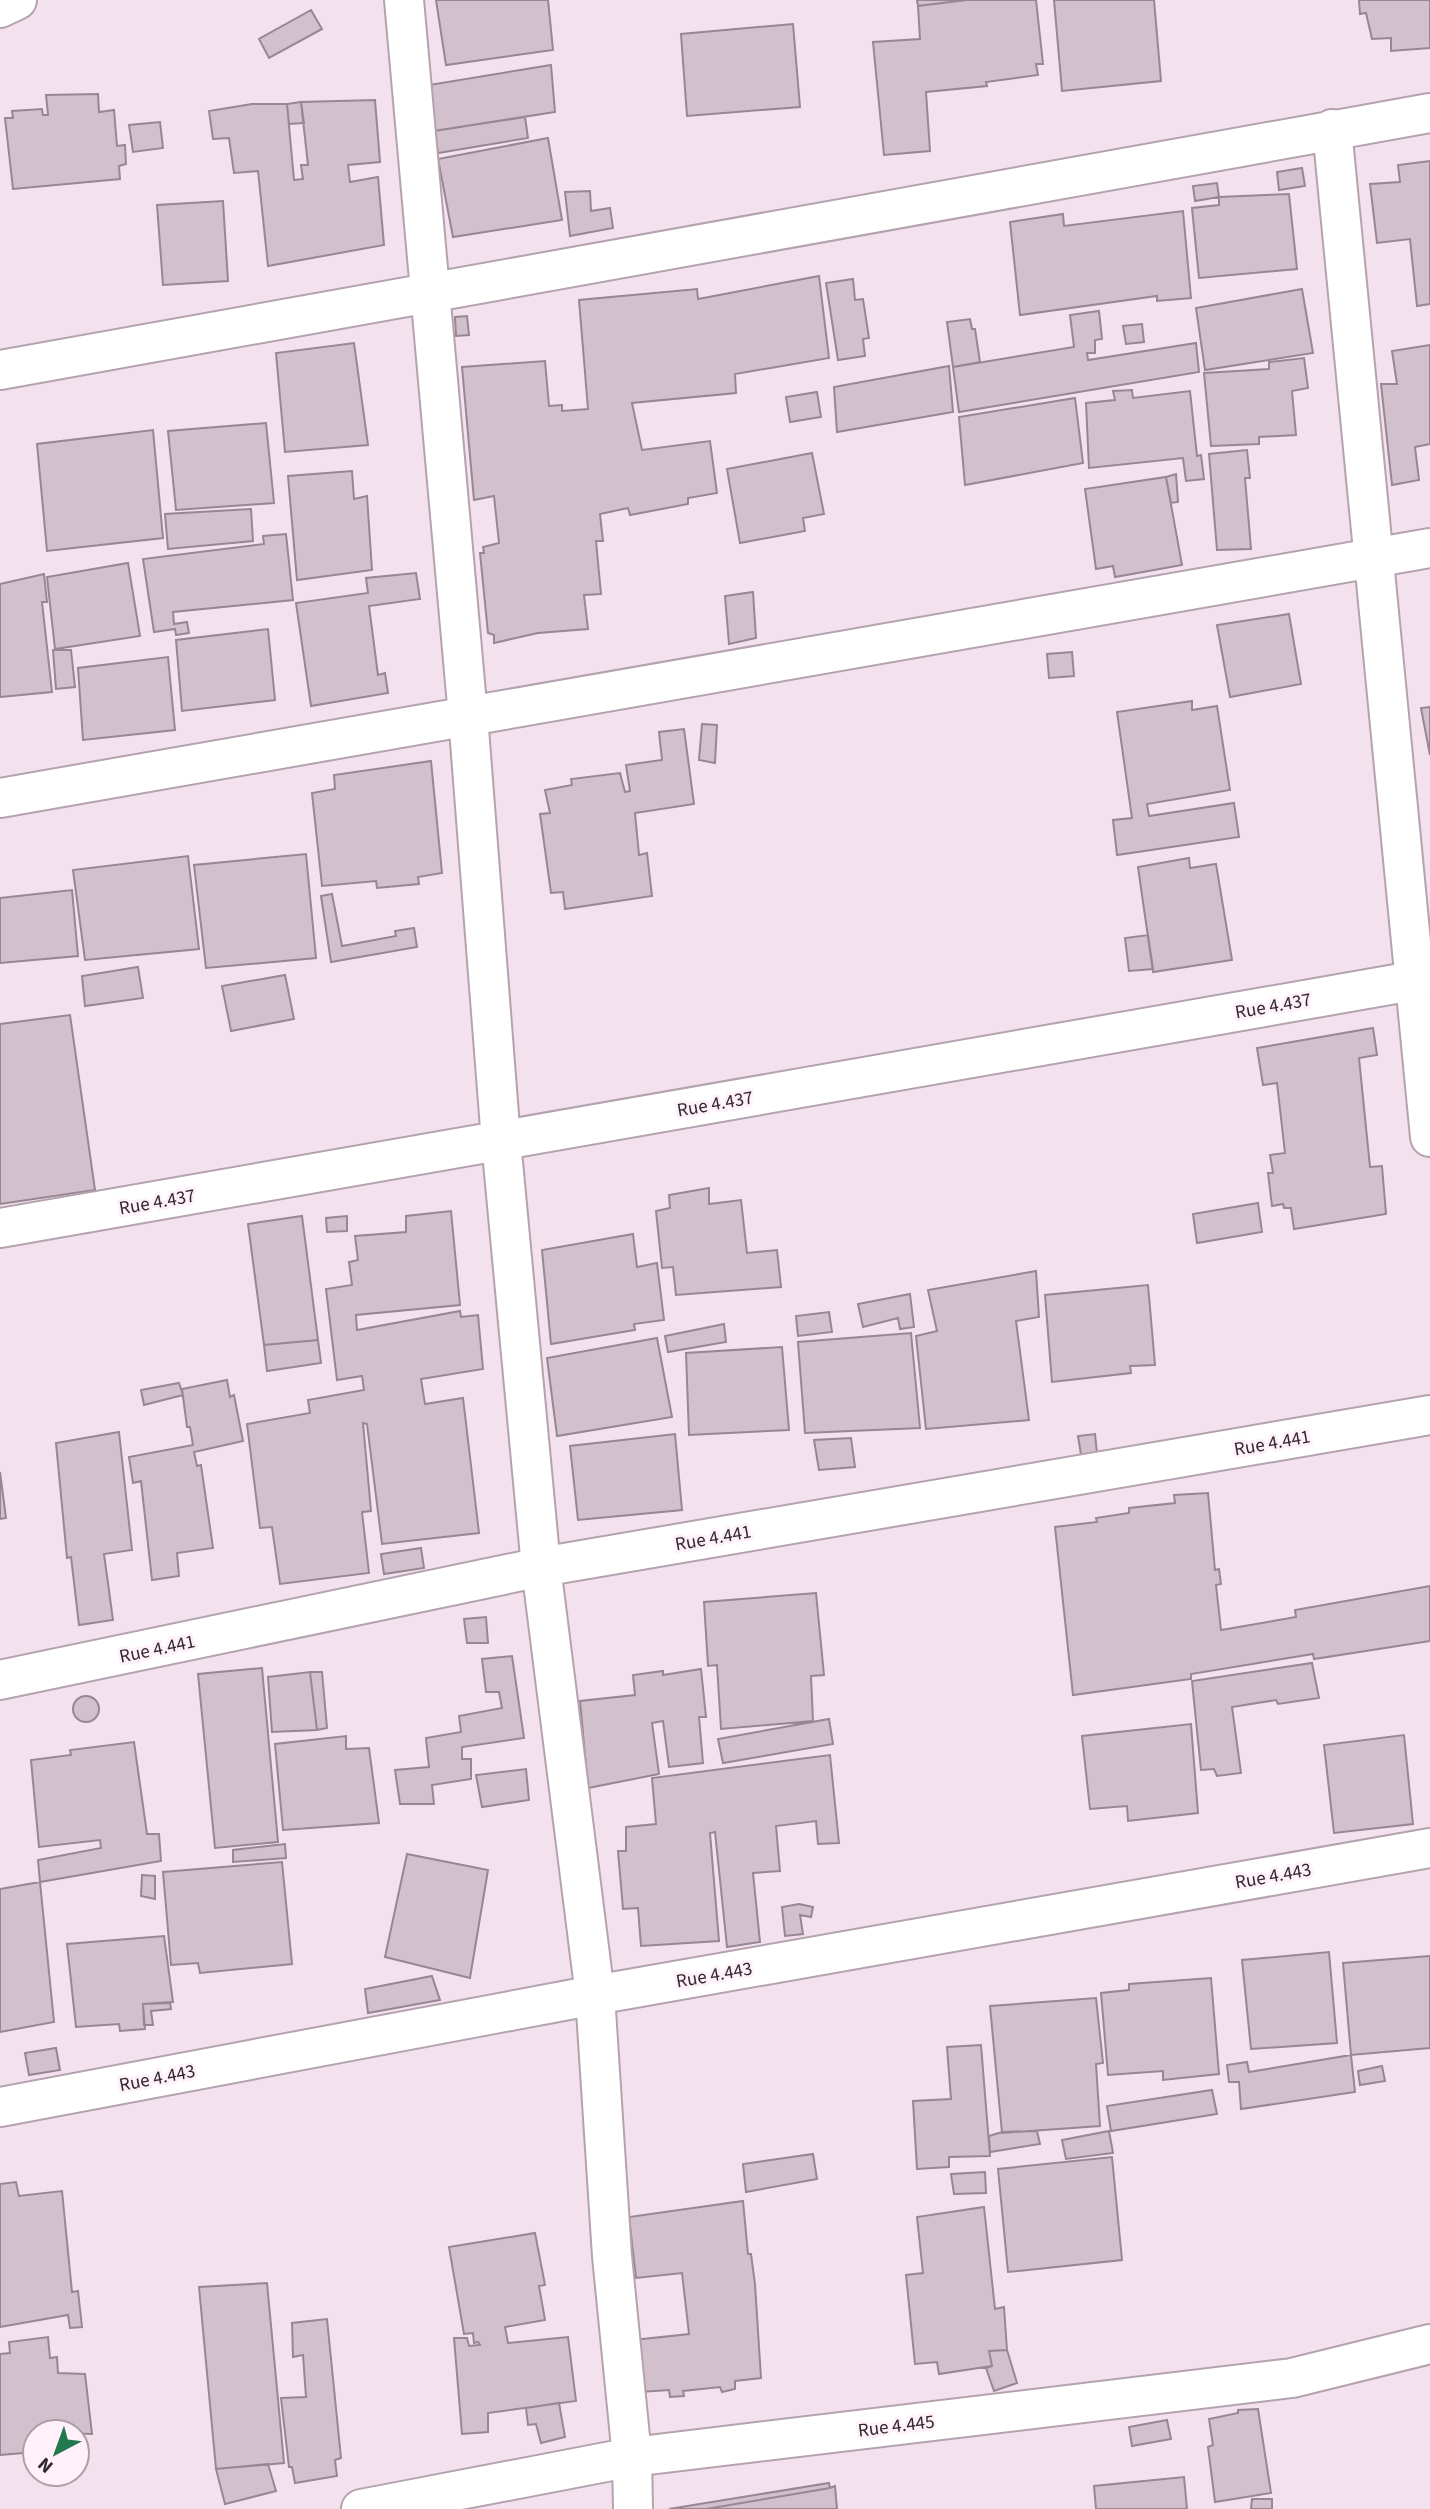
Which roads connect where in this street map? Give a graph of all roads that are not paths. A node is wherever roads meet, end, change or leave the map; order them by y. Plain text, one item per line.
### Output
1 (17, 0) edge
2 (404, 0) edge
3 (0, 8) edge
4 (1430, 113) edge
5 (1332, 129) junction
6 (430, 292) junction
7 (0, 370) edge
8 (1430, 548) edge
9 (1376, 558) junction
10 (468, 716) junction
11 (0, 798) edge
12 (1421, 979) edge
13 (1430, 1137) edge
14 (501, 1141) junction
15 (0, 1228) edge
16 (1430, 1415) edge
17 (541, 1567) junction
18 (0, 1681) edge
19 (1430, 1847) edge
20 (595, 1995) junction
21 (0, 2107) edge
22 (1430, 2344) edge
23 (632, 2457) junction
24 (361, 2509) edge
25 (633, 2509) edge

1 - 3 street
2 - 6 street
4 - 5 street
5 - 6 street
5 - 9 street
6 - 7 street
6 - 10 street
8 - 9 street
9 - 10 street
9 - 12 street
10 - 11 street
10 - 14 street
12 - 13 street
12 - 14 street, Rue 4.437
14 - 15 street, Rue 4.437
14 - 17 street
16 - 17 street, Rue 4.441
17 - 18 street, Rue 4.441
17 - 20 street
19 - 20 street, Rue 4.443
20 - 21 street, Rue 4.443
20 - 23 street
22 - 23 street, Rue 4.445
23 - 24 street, Rue 4.445
23 - 25 street

